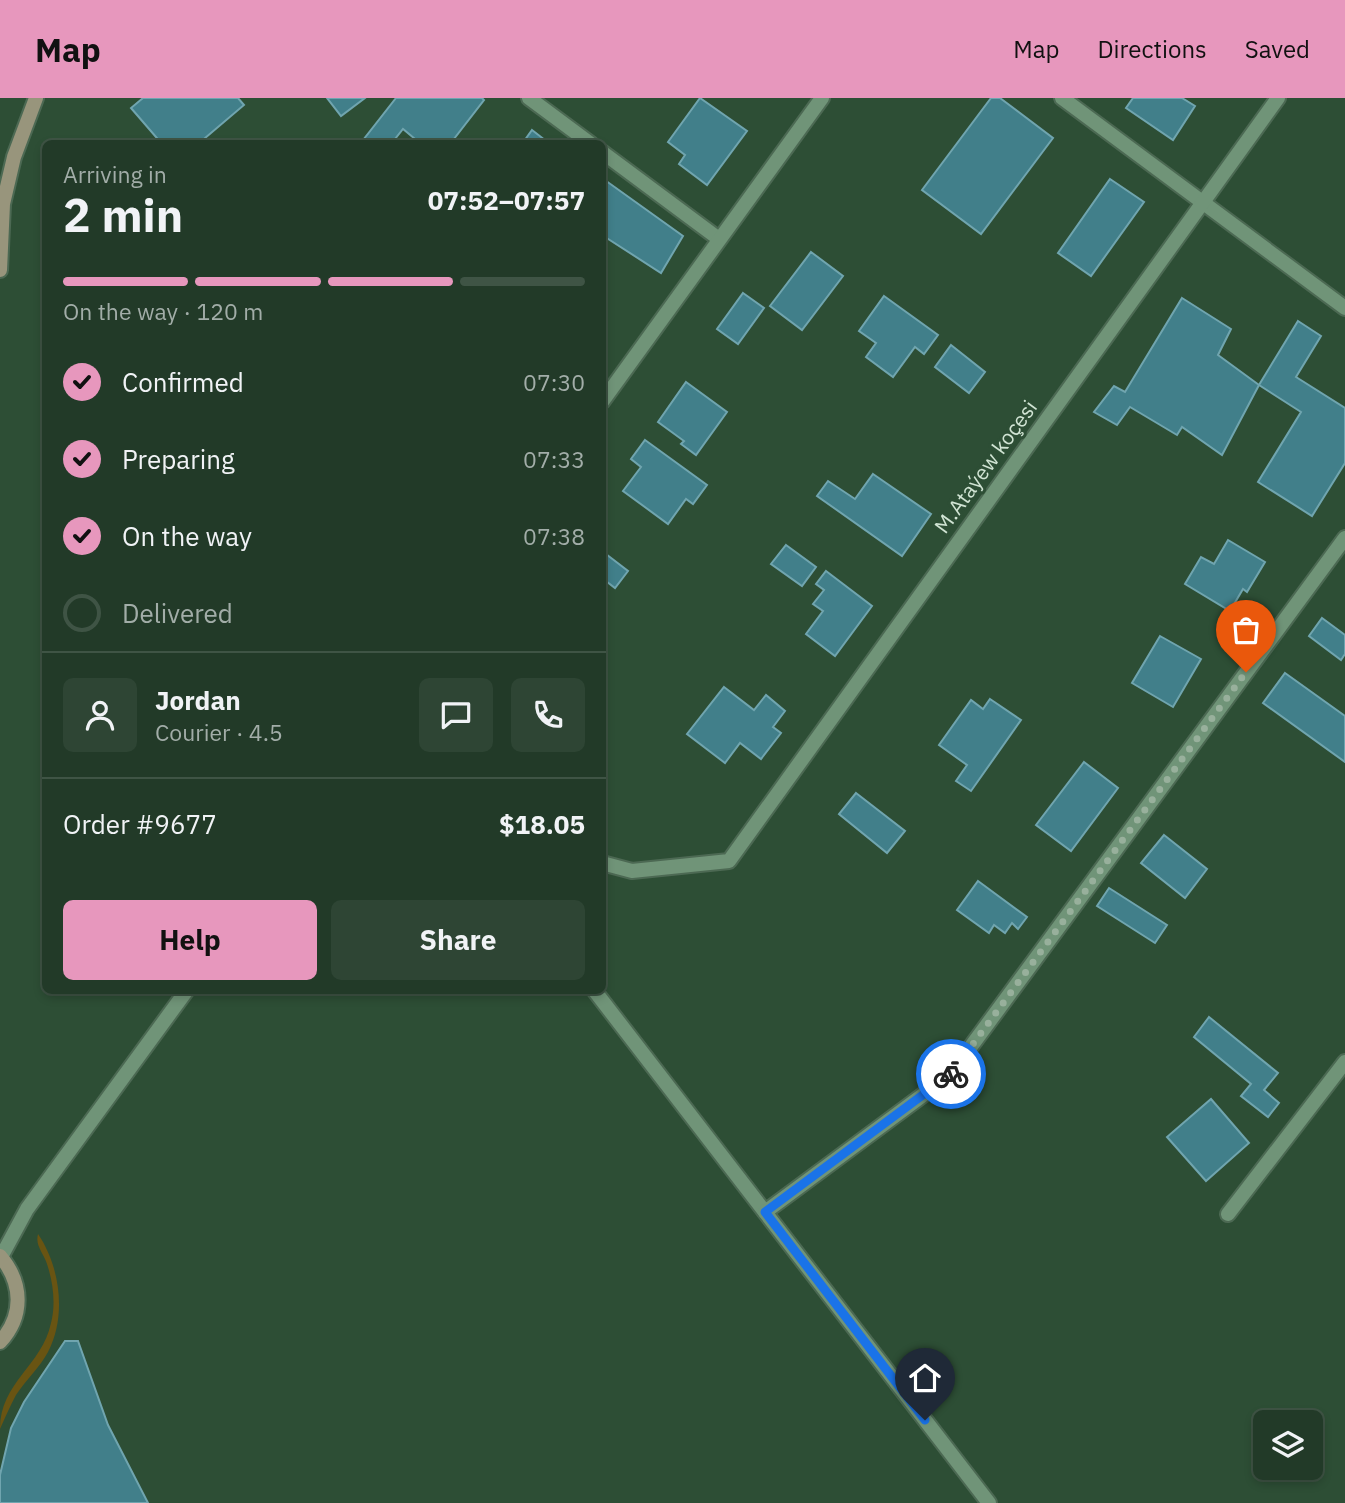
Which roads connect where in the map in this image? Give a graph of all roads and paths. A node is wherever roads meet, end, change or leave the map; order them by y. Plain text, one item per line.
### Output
1 (36, 98) edge
2 (529, 98) edge
3 (822, 98) edge
4 (1062, 98) edge
5 (1278, 98) edge
6 (586, 140) edge
7 (606, 155) edge
8 (1202, 202) junction
9 (719, 239) junction
10 (0, 271) edge
11 (1345, 308) edge
12 (606, 396) edge
13 (1345, 538) edge
14 (606, 864) edge
15 (184, 994) edge
16 (597, 994) edge
17 (1345, 1062) edge
18 (765, 1212) junction
19 (1228, 1214) dead end
20 (1, 1256) edge
21 (0, 1342) edge
22 (989, 1503) edge

1 - 10 main road
2 - 6 street
3 - 9 street
4 - 8 street
5 - 8 street, M.Ataýew koçesi
7 - 9 street
8 - 11 street
8 - 14 street, M.Ataýew koçesi
9 - 12 street
13 - 18 street
15 - 20 street
16 - 18 street
17 - 19 street
18 - 22 street
20 - 21 main road

